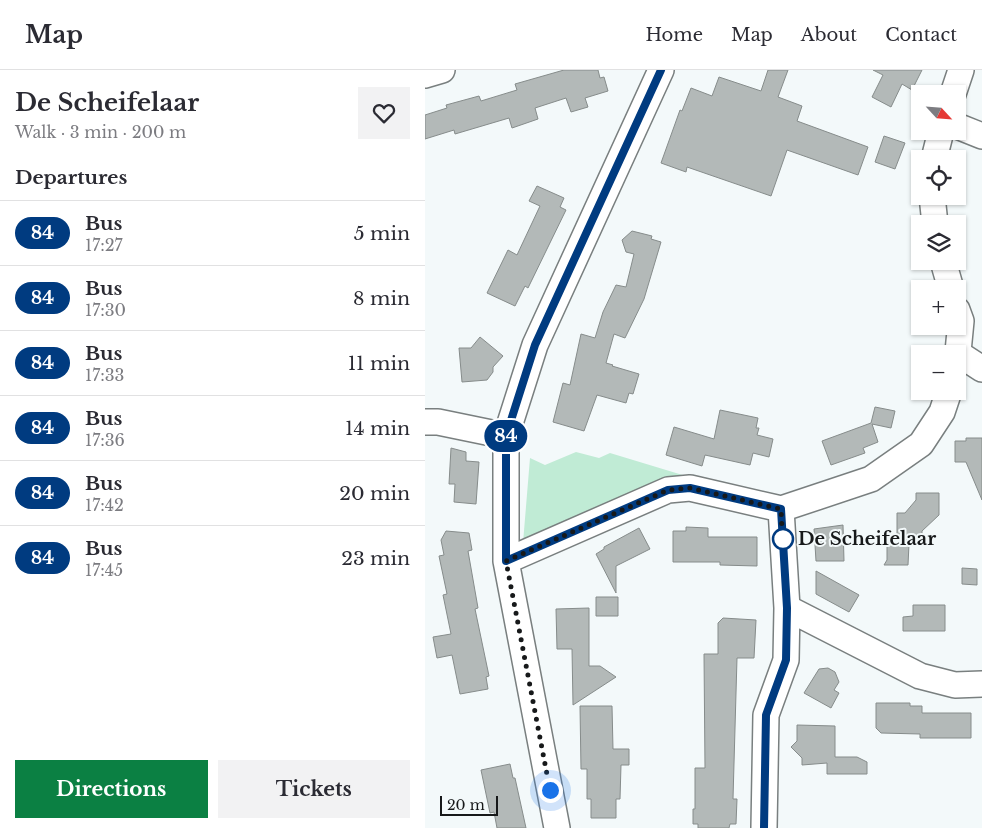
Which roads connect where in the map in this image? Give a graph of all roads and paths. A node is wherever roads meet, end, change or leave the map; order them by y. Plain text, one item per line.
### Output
1 (442, 70) edge
2 (661, 70) edge
3 (961, 70) edge
4 (425, 75) edge
5 (956, 85) edge
6 (966, 130) edge
7 (982, 136) edge
8 (966, 362) edge
9 (982, 369) edge
10 (946, 400) edge
11 (425, 422) edge
12 (506, 436) junction
13 (781, 509) junction
14 (506, 561) junction
15 (787, 608) junction
16 (982, 684) edge
17 (557, 828) edge
18 (764, 828) edge

1 - 4 street
2 - 12 street
3 - 5 street
6 - 7 street
8 - 9 street
10 - 13 street
11 - 12 street
12 - 14 street
13 - 14 street
13 - 15 street
14 - 17 street
15 - 16 street
15 - 18 street

